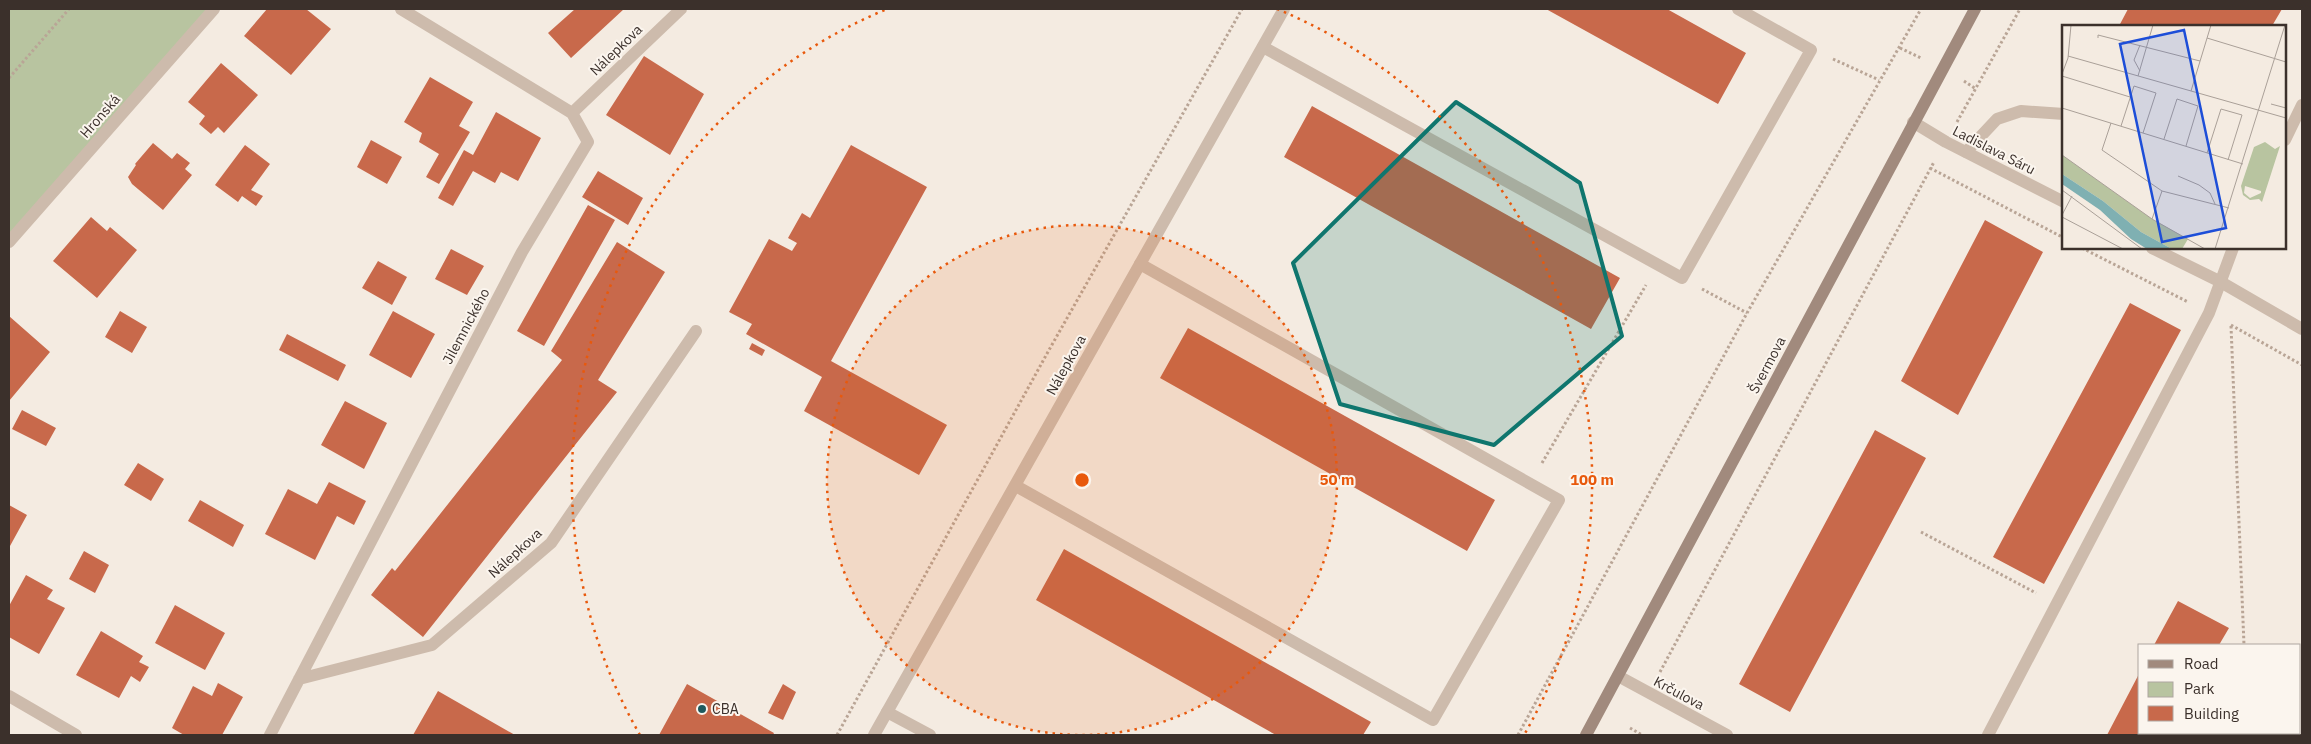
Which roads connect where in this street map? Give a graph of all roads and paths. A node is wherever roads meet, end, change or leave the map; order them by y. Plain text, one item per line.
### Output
1 (69, 9) edge
2 (214, 9) edge
3 (401, 9) edge
4 (681, 9) edge
5 (1242, 9) edge
6 (1284, 9) edge
7 (1738, 9) edge
8 (1921, 9) edge
9 (1976, 9) edge
10 (2020, 9) edge
11 (1263, 47) junction
12 (1812, 50) junction
13 (9, 78) edge
14 (1879, 80) junction
15 (2302, 105) edge
16 (572, 113) junction
17 (2062, 114) edge
18 (1913, 122) junction
19 (2286, 138) edge
20 (1946, 142) junction
21 (1966, 152) junction
22 (1930, 168) junction
23 (2062, 201) edge
24 (2062, 237) edge
25 (9, 242) edge
26 (2154, 249) edge
27 (2233, 249) edge
28 (1140, 264) junction
29 (1658, 265) junction
30 (1682, 278) junction
31 (2219, 281) junction
32 (1747, 313) junction
33 (2232, 326) dead end
34 (2302, 329) edge
35 (696, 331) dead end
36 (1530, 484) junction
37 (1016, 486) junction
38 (1921, 532) dead end
39 (2057, 604) junction
40 (2244, 644) edge
41 (1618, 676) junction
42 (299, 679) junction
43 (1649, 693) junction
44 (9, 696) edge
45 (888, 712) junction
46 (1630, 728) dead end
47 (76, 735) edge
48 (270, 735) edge
49 (837, 735) edge
50 (874, 735) edge
51 (930, 735) edge
52 (1518, 735) edge
53 (1586, 735) edge
54 (1642, 735) edge
55 (1726, 735) edge
56 (1988, 735) edge

1 - 13 path
2 - 25 street, Hronská
3 - 16 street, Jilemnického
4 - 16 street, Nálepkova
5 - 49 path
6 - 11 street, Nálepkova
7 - 12 street
8 - 14 path
9 - 18 street, Švermova
10 - 20 path
11 - 28 street, Nálepkova
11 - 29 street
12 - 14 path
12 - 30 street
14 - 32 path
15 - 19 street
16 - 42 street, Jilemnického
17 - 21 street
18 - 20 street, Ladislava Sáru
18 - 41 street, Švermova
20 - 21 street, Ladislava Sáru
20 - 22 path
21 - 23 street, Ladislava Sáru
22 - 24 path
22 - 43 path
26 - 31 street
27 - 31 street
28 - 36 street
28 - 37 street, Nálepkova
29 - 30 street
29 - 36 path
30 - 32 path
31 - 34 street
31 - 39 street
32 - 52 path
33 - 40 path
35 - 42 street, Nálepkova
36 - 37 street
37 - 45 street, Nálepkova
38 - 39 path
39 - 56 street
41 - 43 street, Krčulova
41 - 53 street, Švermova
42 - 48 street, Jilemnického
43 - 55 street, Krčulova
44 - 47 street
45 - 50 street, Nálepkova
45 - 51 street
46 - 54 path

